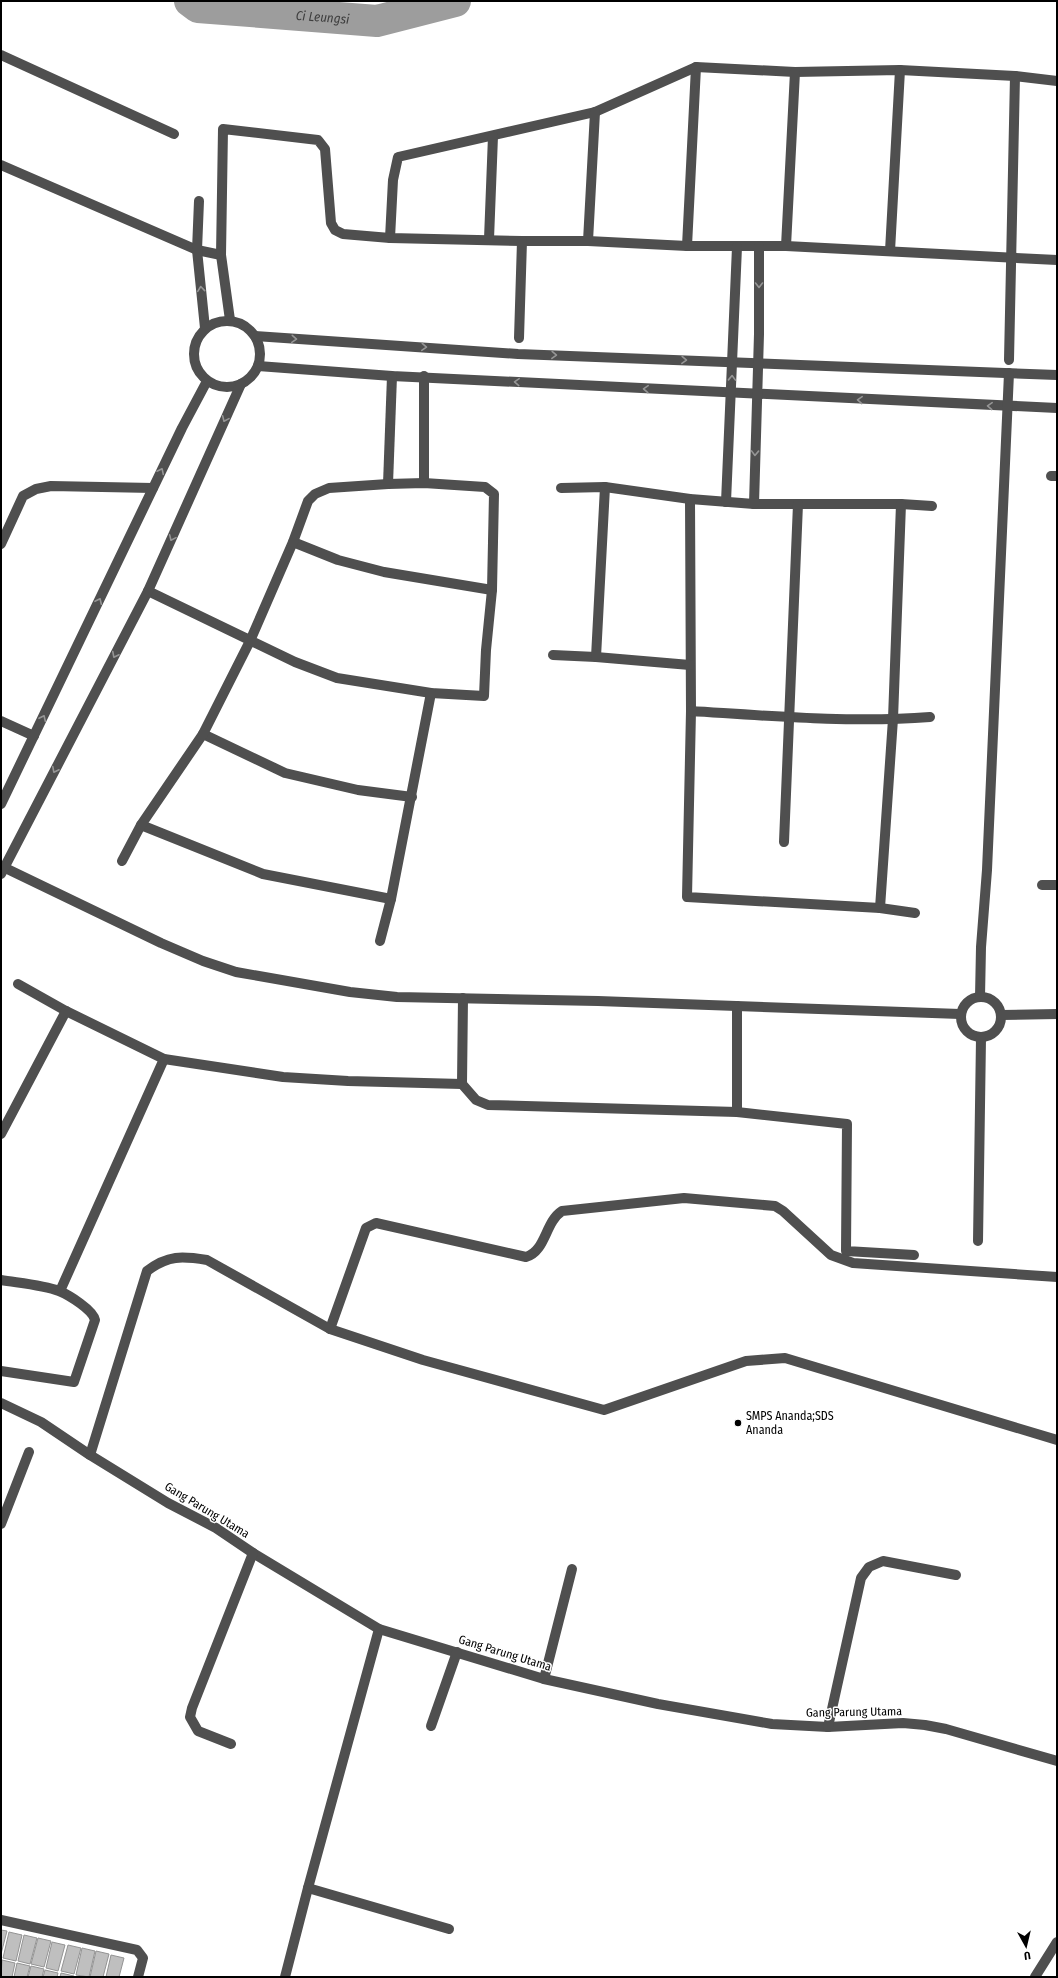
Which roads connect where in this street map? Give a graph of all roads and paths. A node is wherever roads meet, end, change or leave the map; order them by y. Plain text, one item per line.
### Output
1 (1, 55) edge
2 (696, 68) junction
3 (900, 70) junction
4 (795, 72) junction
5 (1015, 76) junction
6 (1057, 81) edge
7 (595, 112) junction
8 (174, 134) dead end
9 (493, 136) junction
10 (1, 165) edge
11 (199, 201) dead end
12 (390, 238) junction
13 (489, 239) junction
14 (588, 241) junction
15 (522, 242) junction
16 (687, 246) junction
17 (759, 246) junction
18 (786, 246) junction
19 (736, 247) junction
20 (197, 250) junction
21 (890, 251) junction
22 (221, 255) junction
23 (1011, 258) junction
24 (1057, 260) edge
25 (230, 320) junction
26 (205, 328) junction
27 (255, 336) junction
28 (519, 338) dead end
29 (1009, 360) dead end
30 (732, 362) junction
31 (758, 363) junction
32 (258, 366) junction
33 (1009, 373) junction
34 (1057, 375) edge
35 (392, 376) junction
36 (424, 376) junction
37 (207, 381) junction
38 (241, 384) junction
39 (731, 394) junction
40 (757, 395) junction
41 (1006, 406) junction
42 (1057, 408) edge
43 (424, 483) junction
44 (388, 484) junction
45 (605, 487) junction
46 (152, 488) junction
47 (561, 488) dead end
48 (690, 500) junction
49 (726, 502) junction
50 (754, 504) junction
51 (798, 504) junction
52 (901, 504) junction
53 (932, 506) dead end
54 (293, 542) junction
55 (1, 544) edge
56 (492, 590) junction
57 (148, 591) junction
58 (250, 641) junction
59 (553, 655) dead end
60 (596, 657) junction
61 (690, 665) junction
62 (431, 694) junction
63 (691, 711) junction
64 (788, 717) junction
65 (930, 717) dead end
66 (893, 719) junction
67 (1, 721) edge
68 (203, 734) junction
69 (34, 736) junction
70 (412, 797) junction
71 (1, 804) edge
72 (141, 825) junction
73 (784, 842) dead end
74 (122, 861) dead end
75 (2, 870) edge
76 (1042, 885) dead end
77 (1057, 885) edge
78 (391, 899) junction
79 (880, 908) junction
80 (916, 913) dead end
81 (380, 941) dead end
82 (18, 984) dead end
83 (980, 997) junction
84 (463, 998) junction
85 (737, 1006) junction
86 (66, 1011) junction
87 (960, 1014) junction
88 (1057, 1014) edge
89 (1001, 1015) junction
90 (981, 1038) junction
91 (164, 1059) junction
92 (462, 1084) junction
93 (737, 1112) junction
94 (1, 1134) edge
95 (978, 1241) dead end
96 (914, 1254) dead end
97 (1057, 1277) edge
98 (1, 1280) edge
99 (60, 1291) junction
100 (330, 1328) junction
101 (1, 1371) edge
102 (1, 1403) edge
103 (1057, 1440) edge
104 (29, 1452) dead end
105 (90, 1455) junction
106 (1, 1524) edge
107 (253, 1554) junction
108 (572, 1570) dead end
109 (956, 1575) dead end
110 (379, 1629) junction
111 (457, 1652) junction
112 (544, 1679) junction
113 (431, 1726) dead end
114 (828, 1728) junction
115 (231, 1744) dead end
116 (1057, 1762) edge
117 (308, 1888) junction
118 (1, 1920) edge
119 (448, 1929) dead end
120 (1057, 1942) edge
121 (138, 1977) edge
122 (286, 1977) edge
123 (1035, 1977) edge

1 - 8 street
2 - 4 street
2 - 7 street
2 - 16 street
3 - 4 street
3 - 5 street
3 - 21 street
4 - 18 street
5 - 6 street
5 - 23 street
7 - 9 street
7 - 14 street
9 - 12 street
9 - 13 street
10 - 20 street
11 - 20 street
12 - 13 street
12 - 22 street
13 - 15 street
14 - 15 street
14 - 16 street
15 - 28 street
16 - 19 street
17 - 18 street
17 - 19 street
17 -> 31 street
18 - 21 street
19 - 30 street
20 - 22 street
26 -> 20 street
21 - 23 street
22 - 25 street
23 - 24 street
23 - 29 street
25 - 26 street
25 - 27 street
26 - 37 street
27 -> 30 street
27 - 32 street
30 - 31 street
39 -> 30 street
31 - 33 street
31 - 40 street
32 - 35 street
32 - 38 street
33 - 34 street
33 - 41 street
35 - 36 street
35 - 44 street
39 -> 36 street
36 - 43 street
37 - 38 street
46 -> 37 street
38 -> 57 street
39 - 40 street
39 - 49 street
41 -> 40 street
40 -> 50 street
41 - 42 street
41 - 83 street
43 - 44 street
43 - 56 street
44 - 54 street
45 - 47 street
45 - 48 street
45 - 60 street
46 - 55 street
69 -> 46 street
48 - 49 street
48 - 61 street
49 - 50 street
50 - 51 street
51 - 52 street
51 - 64 street
52 - 53 street
52 - 66 street
54 - 56 street
54 - 58 street
56 - 62 street
57 - 58 street
57 -> 75 street
58 - 62 street
58 - 68 street
59 - 60 street
60 - 61 street
61 - 63 street
62 - 70 street
63 - 64 street
63 - 79 street
64 - 66 street
64 - 73 street
65 - 66 street
66 - 79 street
67 - 69 street
68 - 70 street
68 - 72 street
69 - 71 street
70 - 78 street
72 - 74 street
72 - 78 street
75 - 84 street
76 - 77 street
78 - 81 street
79 - 80 street
82 - 86 street
83 - 87 street
83 - 89 street
84 - 85 street
84 - 92 street
85 - 87 street
85 - 93 street
86 - 91 street
86 - 94 street
87 - 90 street
88 - 89 street
89 - 90 street
90 - 95 street
91 - 92 street
91 - 99 street
92 - 93 street
93 - 96 street
97 - 100 street
98 - 99 street
99 - 101 street
100 - 103 street
100 - 105 street
102 - 105 street, Gang Parung Utama
104 - 106 street
105 - 107 street, Gang Parung Utama
107 - 110 street, Gang Parung Utama
107 - 115 street
108 - 112 street
109 - 114 street
110 - 111 street, Gang Parung Utama
110 - 117 street
111 - 112 street, Gang Parung Utama
111 - 113 street
112 - 114 street, Gang Parung Utama
114 - 116 street, Gang Parung Utama
117 - 119 street
117 - 122 street
118 - 121 street
120 - 123 street

